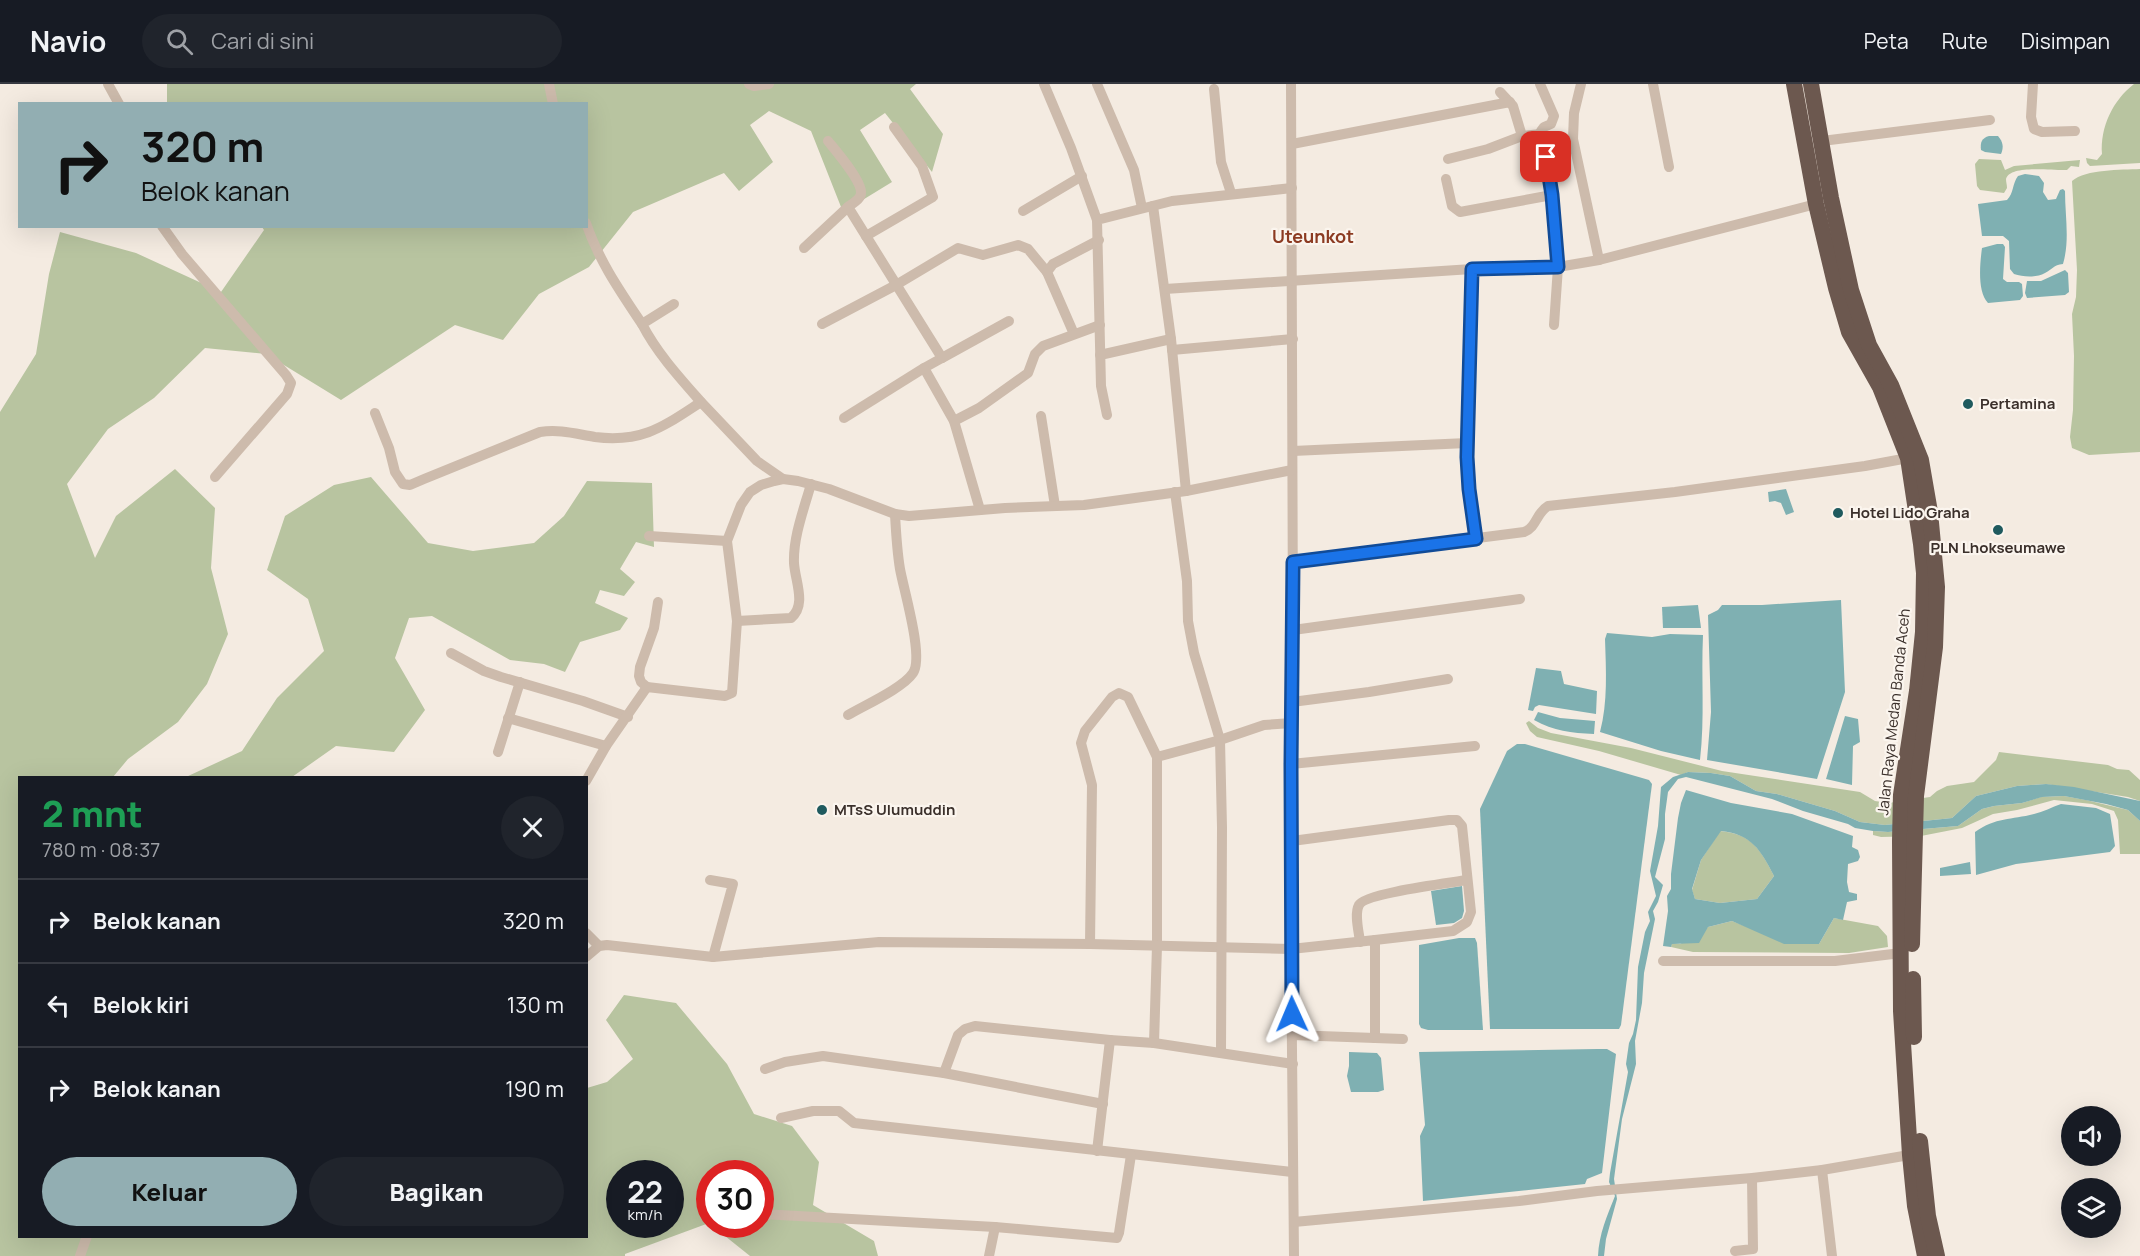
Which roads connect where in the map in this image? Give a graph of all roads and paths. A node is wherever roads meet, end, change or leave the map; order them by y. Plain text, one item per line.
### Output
1 (108, 84) edge
2 (549, 84) edge
3 (749, 84) edge
4 (769, 84) edge
5 (1044, 84) edge
6 (1097, 84) edge
7 (1291, 84) edge
8 (1540, 84) edge
9 (1581, 84) edge
10 (1653, 84) edge
11 (1794, 84) edge
12 (1811, 84) edge
13 (2033, 84) edge
14 (1214, 89) dead end
15 (1500, 92) dead end
16 (118, 102) edge
17 (553, 102) edge
18 (1510, 102) junction
19 (1990, 120) dead end
20 (894, 127) dead end
21 (2075, 131) dead end
22 (1541, 134) junction
23 (1522, 136) junction
24 (828, 141) dead end
25 (1822, 141) junction
26 (1292, 144) junction
27 (1448, 159) dead end
28 (1669, 167) dead end
29 (1082, 176) junction
30 (1446, 179) dead end
31 (1292, 188) junction
32 (1231, 193) junction
33 (1552, 195) junction
34 (1816, 204) junction
35 (848, 207) junction
36 (1148, 207) junction
37 (1023, 211) dead end
38 (1097, 220) junction
39 (163, 228) edge
40 (588, 228) edge
41 (866, 236) junction
42 (1099, 240) junction
43 (804, 248) dead end
44 (1599, 260) junction
45 (1558, 267) junction
46 (1472, 269) junction
47 (1047, 272) junction
48 (1292, 282) junction
49 (896, 285) junction
50 (1165, 289) junction
51 (674, 304) dead end
52 (1009, 321) dead end
53 (642, 324) junction
54 (822, 324) dead end
55 (1100, 325) junction
56 (1554, 325) dead end
57 (1074, 334) junction
58 (1293, 339) junction
59 (1171, 344) junction
60 (1100, 354) junction
61 (942, 358) junction
62 (924, 368) junction
63 (701, 402) junction
64 (375, 413) dead end
65 (1107, 415) dead end
66 (1041, 416) dead end
67 (844, 418) dead end
68 (954, 421) junction
69 (1467, 442) junction
70 (1293, 451) junction
71 (1908, 458) junction
72 (1292, 470) junction
73 (215, 477) dead end
74 (783, 479) junction
75 (811, 484) junction
76 (1180, 491) junction
77 (1055, 506) junction
78 (980, 510) junction
79 (895, 514) junction
80 (649, 536) dead end
81 (1476, 539) junction
82 (727, 540) junction
83 (1293, 562) junction
84 (1520, 599) dead end
85 (658, 602) dead end
86 (737, 621) junction
87 (1293, 630) junction
88 (451, 653) dead end
89 (1448, 679) dead end
90 (520, 682) junction
91 (647, 687) junction
92 (1923, 692) junction
93 (1292, 702) junction
94 (848, 715) dead end
95 (628, 717) junction
96 (508, 718) junction
97 (1292, 723) junction
98 (1220, 740) junction
99 (606, 746) junction
100 (1474, 746) dead end
101 (498, 752) dead end
102 (1157, 756) junction
103 (1291, 764) junction
104 (588, 778) edge
105 (1292, 841) junction
106 (1907, 841) junction
107 (710, 880) dead end
108 (1467, 880) junction
109 (588, 935) edge
110 (1375, 940) junction
111 (1360, 942) junction
112 (1090, 944) junction
113 (599, 946) junction
114 (1157, 946) junction
115 (1220, 948) junction
116 (1291, 949) junction
117 (1901, 953) junction
118 (588, 955) edge
119 (713, 957) junction
120 (1663, 961) dead end
121 (1292, 1035) junction
122 (1375, 1038) junction
123 (1403, 1038) dead end
124 (1110, 1040) junction
125 (1154, 1043) junction
126 (1221, 1053) junction
127 (1293, 1064) junction
128 (765, 1069) dead end
129 (944, 1073) junction
130 (1103, 1104) junction
131 (781, 1118) dead end
132 (1097, 1151) junction
133 (1916, 1154) junction
134 (1131, 1155) junction
135 (1822, 1170) junction
136 (1292, 1172) junction
137 (1752, 1178) junction
138 (774, 1215) edge
139 (1294, 1222) junction
140 (995, 1227) junction
141 (86, 1238) edge
142 (1735, 1251) dead end
143 (1753, 1252) edge
144 (80, 1256) edge
145 (989, 1256) edge
146 (1294, 1256) edge
147 (1832, 1256) edge
148 (1925, 1256) edge
149 (1937, 1256) edge

1 - 16 street
2 - 17 street
3 - 4 street
5 - 29 street
6 - 36 street
7 - 26 street
8 - 22 street
9 - 44 street
10 - 28 street
11 - 34 highway, Jalan Raya Medan Banda Aceh
12 - 25 highway, Jalan Raya Medan Banda Aceh
13 - 21 street
14 - 32 street
15 - 18 street
18 - 23 street
18 - 26 street
19 - 25 street
20 - 41 street
22 - 23 street
22 - 33 street
23 - 27 street
24 - 35 street
25 - 92 highway, Jalan Raya Medan Banda Aceh
26 - 31 street
29 - 37 street
29 - 38 street
30 - 33 street
31 - 32 street
31 - 48 street
32 - 36 street
33 - 45 street
34 - 44 street
34 - 71 highway, Jalan Raya Medan Banda Aceh
35 - 41 street
35 - 43 street
36 - 38 street
36 - 50 street
38 - 42 street
39 - 73 street
40 - 53 street
41 - 49 street
42 - 47 street
42 - 55 street
44 - 45 street
45 - 46 street
45 - 56 street
46 - 48 street
46 - 69 street
47 - 49 street
47 - 57 street
48 - 50 street
48 - 58 street
49 - 54 street
49 - 61 street
50 - 59 street
51 - 53 street
52 - 61 street
53 - 63 street
55 - 57 street
55 - 60 street
57 - 68 street
58 - 59 street
58 - 70 street
59 - 60 street
59 - 76 street
60 - 65 street
61 - 62 street
62 - 67 street
62 - 68 street
63 - 64 street
63 - 74 street
66 - 77 street
68 - 78 street
69 - 70 street
69 - 81 street
70 - 72 street
71 - 81 street
71 - 92 highway, Jalan Raya Medan Banda Aceh
72 - 76 street
72 - 83 street
74 - 75 street
74 - 82 street
75 - 79 street
75 - 86 street
76 - 77 street
76 - 98 street
77 - 78 street
78 - 79 street
79 - 94 street
80 - 82 street
81 - 83 street
82 - 86 street
83 - 87 street
84 - 87 street
85 - 91 street
86 - 91 street
87 - 93 street
88 - 90 street
89 - 93 street
90 - 95 street
90 - 96 street
91 - 95 street
92 - 106 highway, Jalan Raya Medan Banda Aceh
93 - 97 street
95 - 99 street
96 - 99 street
96 - 101 street
97 - 98 street
97 - 103 street
98 - 102 street
98 - 115 street
99 - 104 street
100 - 103 street
102 - 112 street
102 - 114 street
103 - 105 street
105 - 108 street
105 - 116 street
106 - 117 highway, Jalan Raya Medan Banda Aceh
106 - 133 highway, Jalan Raya Medan Banda Aceh
107 - 119 street
108 - 110 street
108 - 111 street
109 - 113 street
110 - 111 street
110 - 122 street
111 - 116 street
112 - 114 street
112 - 119 street
113 - 118 street
113 - 119 street
114 - 115 street
114 - 125 street
115 - 116 street
115 - 126 street
116 - 121 street
117 - 120 street
117 - 133 highway, Jalan Raya Medan Banda Aceh
121 - 122 street
121 - 127 street
122 - 123 street
124 - 125 street
124 - 129 street
124 - 130 street
125 - 126 street
126 - 127 street
127 - 136 street
128 - 129 street
129 - 130 street
130 - 132 street
131 - 132 street
132 - 134 street
133 - 135 street
133 - 148 highway, Jalan Raya Medan Banda Aceh
133 - 149 highway, Jalan Raya Medan Banda Aceh
134 - 136 street
134 - 140 street
135 - 137 street
135 - 147 street
136 - 139 street
137 - 139 street
137 - 143 street
138 - 140 street
139 - 146 street
140 - 145 street
141 - 144 street
142 - 143 street

